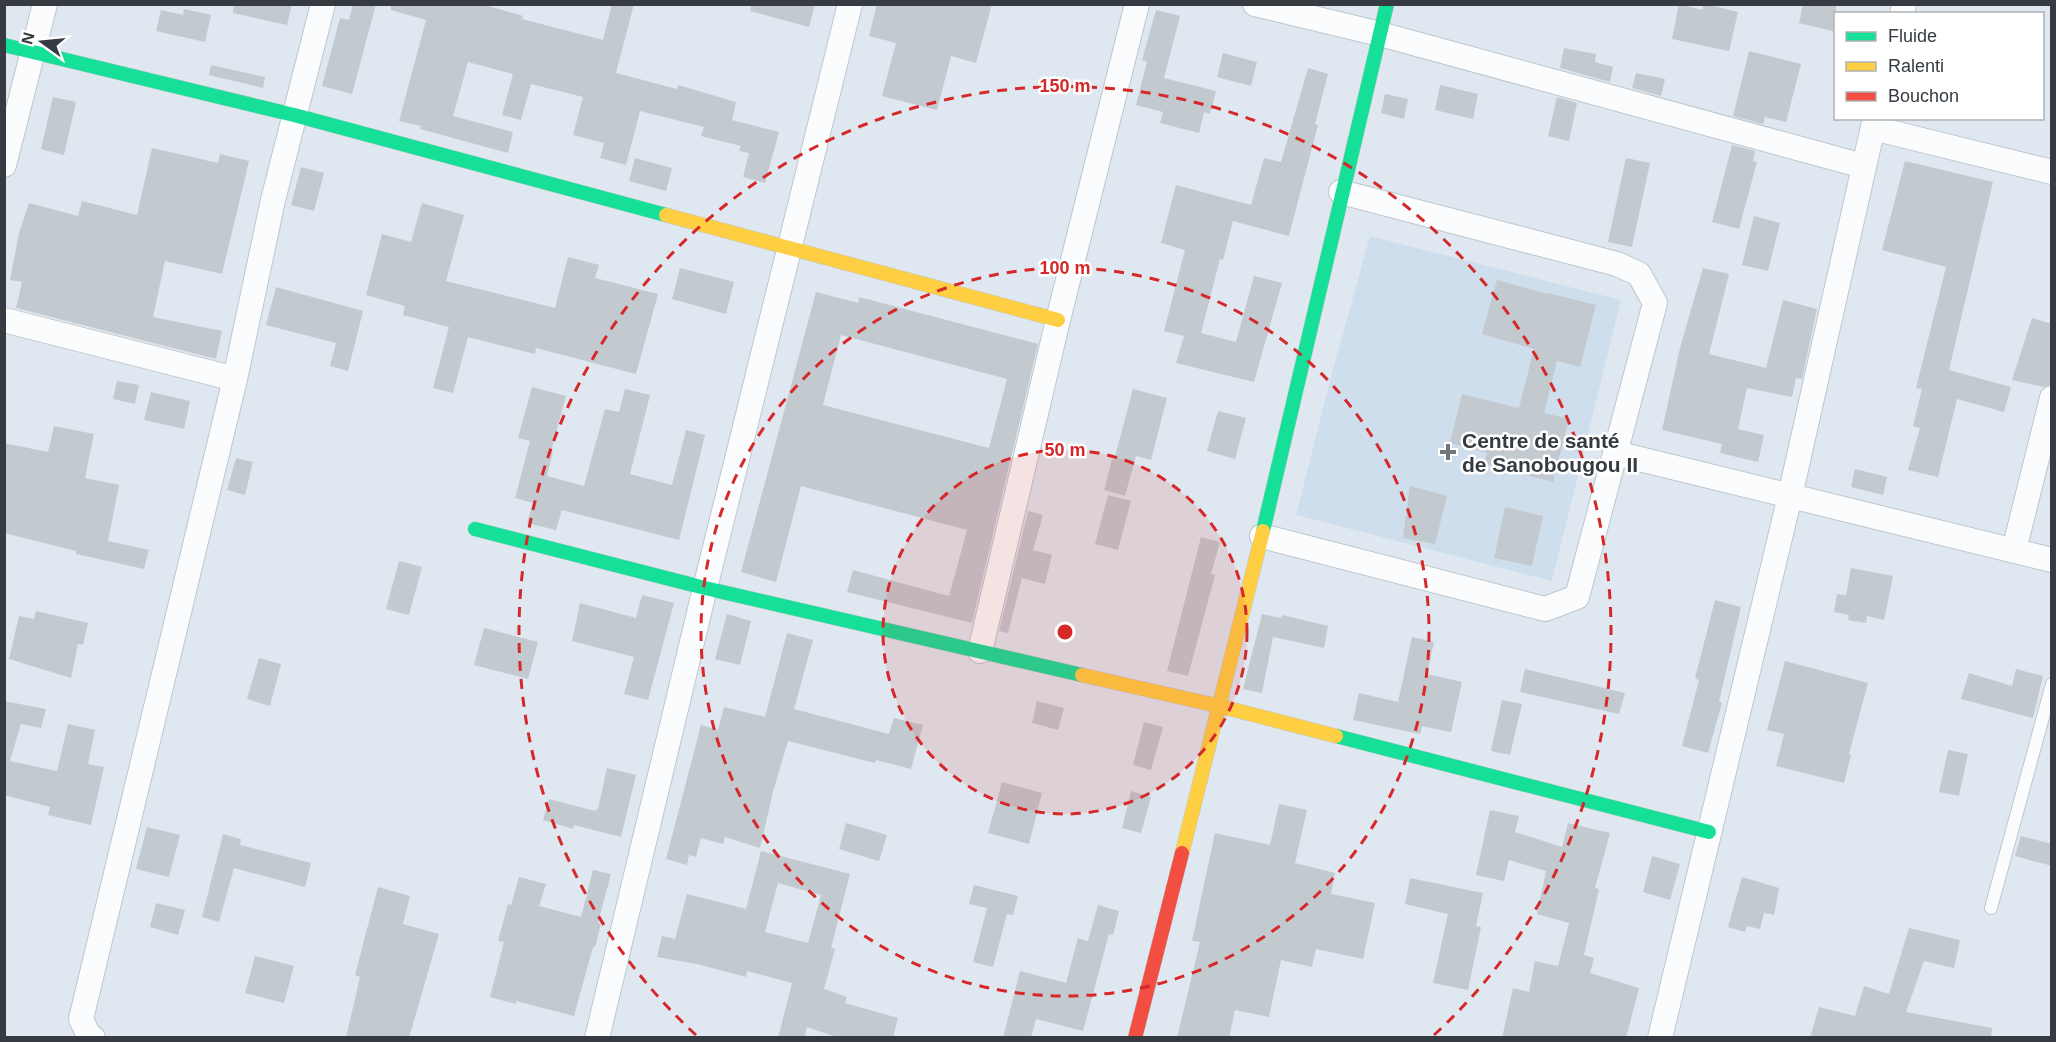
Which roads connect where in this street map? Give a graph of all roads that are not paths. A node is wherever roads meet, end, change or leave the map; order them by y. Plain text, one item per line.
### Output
1 (45, 4) edge
2 (323, 4) edge
3 (850, 4) edge
4 (1137, 4) edge
5 (1255, 4) edge
6 (1387, 4) edge
7 (1380, 34) junction
8 (4, 45) edge
9 (34, 52) junction
10 (294, 115) junction
11 (1874, 123) edge
12 (4, 165) edge
13 (1863, 166) junction
14 (2052, 172) edge
15 (1341, 192) junction
16 (789, 248) junction
17 (4, 320) edge
18 (1058, 320) junction
19 (235, 379) junction
20 (2052, 398) edge
21 (1615, 453) junction
22 (1790, 496) junction
23 (475, 529) dead end
24 (1262, 536) junction
25 (2014, 550) junction
26 (2052, 560) edge
27 (705, 588) junction
28 (980, 651) junction
29 (2052, 684) edge
30 (1220, 706) junction
31 (1709, 832) junction
32 (1991, 908) dead end
33 (93, 1038) edge
34 (597, 1038) edge
35 (1135, 1038) edge
36 (1660, 1038) edge

1 - 9 street
2 - 10 street
3 - 16 street
4 - 18 street
5 - 7 street
6 - 7 street
7 - 13 street
7 - 15 street
8 - 9 street
9 - 10 street
9 - 12 street
10 - 16 street
10 - 19 street
11 - 13 street
11 - 14 street
13 - 22 street
15 - 21 street
15 - 24 street
16 - 18 street
16 - 27 street
17 - 19 street
18 - 28 street
19 - 33 street
20 - 25 street
21 - 22 street
21 - 24 street
22 - 25 street
22 - 31 street
23 - 27 street
24 - 30 street
25 - 26 street
27 - 28 street
27 - 34 street
28 - 30 street
29 - 32 lane
30 - 31 street
30 - 35 street
31 - 36 street

